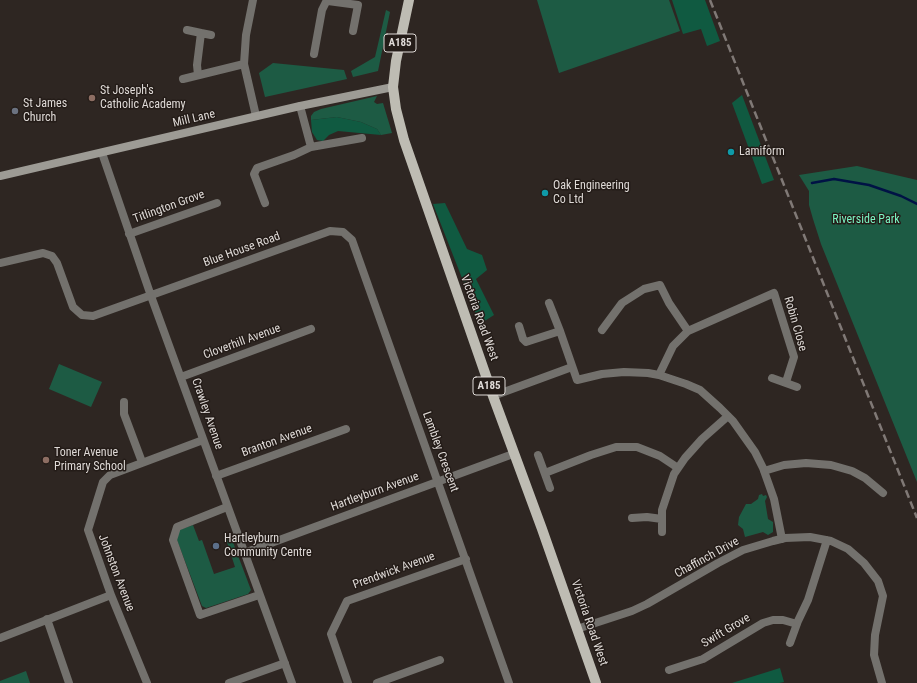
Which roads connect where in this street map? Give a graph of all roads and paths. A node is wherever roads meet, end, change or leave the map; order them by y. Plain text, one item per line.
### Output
1 (253, 0) edge
2 (409, 0) edge
3 (327, 1) edge
4 (359, 3) edge
5 (187, 30) dead end
6 (353, 31) dead end
7 (201, 33) junction
8 (211, 35) dead end
9 (314, 54) dead end
10 (244, 64) junction
11 (198, 75) junction
12 (183, 79) dead end
13 (393, 87) junction
14 (300, 106) junction
15 (256, 116) junction
16 (362, 138) dead end
17 (311, 147) junction
18 (102, 153) junction
19 (0, 176) edge
20 (217, 203) dead end
21 (265, 203) dead end
22 (343, 232) joint
23 (129, 234) junction
24 (0, 263) edge
25 (150, 296) junction
26 (549, 303) dead end
27 (519, 326) dead end
28 (311, 329) dead end
29 (602, 330) dead end
30 (560, 331) junction
31 (688, 331) junction
32 (572, 367) junction
33 (659, 375) junction
34 (181, 378) junction
35 (772, 378) dead end
36 (786, 382) junction
37 (797, 387) dead end
38 (493, 396) junction
39 (124, 402) dead end
40 (728, 416) junction
41 (346, 429) dead end
42 (203, 440) junction
43 (513, 454) junction
44 (538, 456) dead end
45 (142, 462) junction
46 (678, 468) junction
47 (764, 471) junction
48 (545, 473) junction
49 (216, 476) junction
50 (438, 482) junction
51 (550, 488) dead end
52 (883, 493) dead end
53 (227, 507) junction
54 (632, 518) dead end
55 (662, 519) junction
56 (662, 532) dead end
57 (782, 539) junction
58 (827, 540) junction
59 (244, 553) junction
60 (466, 558) junction
61 (111, 595) junction
62 (259, 595) junction
63 (47, 619) junction
64 (797, 624) junction
65 (577, 629) junction
66 (0, 638) edge
67 (790, 643) dead end
68 (440, 660) dead end
69 (285, 663) junction
70 (669, 670) dead end
71 (69, 683) edge
72 (147, 683) edge
73 (229, 683) edge
74 (292, 683) edge
75 (348, 683) edge
76 (377, 683) edge
77 (509, 683) edge
78 (596, 683) edge
79 (882, 683) edge

1 - 10 street
2 - 13 main road, Victoria Road West / A185
3 - 4 street
3 - 9 street
4 - 6 street
5 - 7 street
7 - 8 street
7 - 11 street
10 - 11 street
10 - 15 street
11 - 12 street
13 - 14 main road, Mill Lane
13 - 38 main road, Victoria Road West / A185
14 - 15 main road, Mill Lane
14 - 17 street
15 - 18 main road, Mill Lane
16 - 17 street
17 - 21 street
18 - 19 main road, Mill Lane
18 - 23 street, Crawley Avenue
20 - 23 street, Titlington Grove
22 - 25 street, Blue House Road
22 - 50 street, Lambley Crescent
23 - 25 street, Crawley Avenue
24 - 25 street, Blue House Road
25 - 34 street, Crawley Avenue
26 - 30 street
27 - 30 street
28 - 34 street, Cloverhill Avenue
29 - 31 street
30 - 32 street
31 - 33 street, Robin Close
31 - 36 street, Robin Close
32 - 33 street
32 - 38 street
33 - 40 street
34 - 42 street, Crawley Avenue
35 - 36 street
36 - 37 street
38 - 43 main road, Victoria Road West / A185
39 - 45 street
40 - 46 street
40 - 47 street
41 - 49 street, Branton Avenue
42 - 45 street, Johnston Avenue
42 - 49 street, Crawley Avenue
43 - 50 street, Hartleyburn Avenue
43 - 65 main road, Victoria Road West / A185
44 - 48 street
45 - 61 street, Johnston Avenue
46 - 48 street
46 - 55 street
47 - 52 street
47 - 57 street
48 - 51 street
49 - 53 street, Crawley Avenue
50 - 59 street, Hartleyburn Avenue
50 - 60 street, Lambley Crescent
53 - 59 street, Crawley Avenue
53 - 62 street
54 - 55 street
55 - 56 street
57 - 58 street, Chaffinch Drive
57 - 65 street, Chaffinch Drive
58 - 64 street
58 - 79 street, Chaffinch Drive
59 - 62 street, Crawley Avenue
60 - 75 street, Prendwick Avenue
60 - 77 street, Lambley Crescent
61 - 63 street
61 - 72 street, Johnston Avenue
62 - 69 street, Crawley Avenue
63 - 66 street
63 - 71 street
64 - 67 street
64 - 70 street, Swift Grove
65 - 78 main road, Victoria Road West / A185
68 - 76 street
69 - 73 street
69 - 74 street, Crawley Avenue

